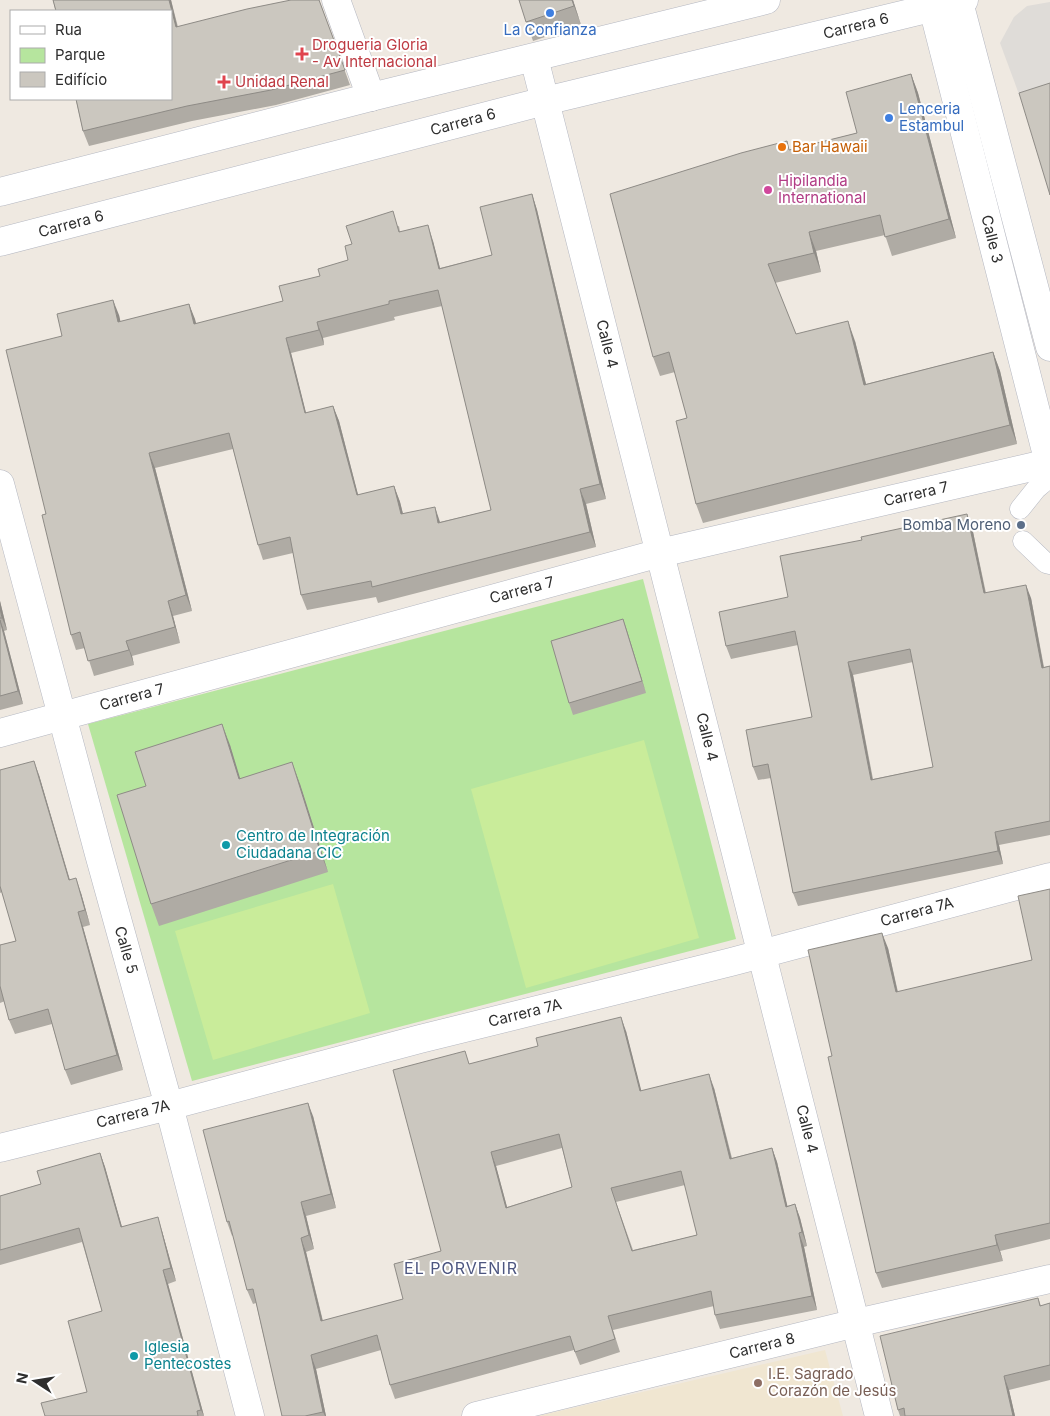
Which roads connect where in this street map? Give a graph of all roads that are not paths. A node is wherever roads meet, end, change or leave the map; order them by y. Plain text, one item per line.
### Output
1 (336, 0) edge
2 (766, 0) edge
3 (950, 4) edge
4 (534, 58) junction
5 (370, 96) junction
6 (545, 101) junction
7 (0, 192) edge
8 (0, 242) edge
9 (1050, 347) edge
10 (1050, 469) edge
11 (0, 484) edge
12 (1020, 509) dead end
13 (1023, 541) dead end
14 (660, 553) junction
15 (1050, 564) edge
16 (62, 716) junction
17 (0, 733) edge
18 (1050, 877) edge
19 (762, 954) junction
20 (169, 1106) junction
21 (0, 1148) edge
22 (1050, 1280) edge
23 (856, 1323) junction
24 (250, 1416) edge
25 (476, 1416) edge
26 (879, 1416) edge

1 - 5 street
2 - 4 street
3 - 6 street, Carrera 6
3 - 9 street, Calle 3
3 - 10 street, Calle 3
4 - 5 street
4 - 6 street, Calle 4
5 - 7 street
6 - 8 street, Carrera 6
6 - 14 street, Calle 4
10 - 12 lane
10 - 14 street, Carrera 7
11 - 16 street, Calle 5
13 - 15 lane
14 - 16 street, Carrera 7
14 - 19 street, Calle 4
16 - 17 street, Carrera 7
16 - 20 street, Calle 5
18 - 19 street, Carrera 7A
19 - 20 street, Carrera 7A
19 - 23 street, Calle 4
20 - 21 street, Carrera 7A
20 - 24 street, Calle 5
22 - 23 street, Carrera 8
23 - 25 street, Carrera 8
23 - 26 street, Calle 4

